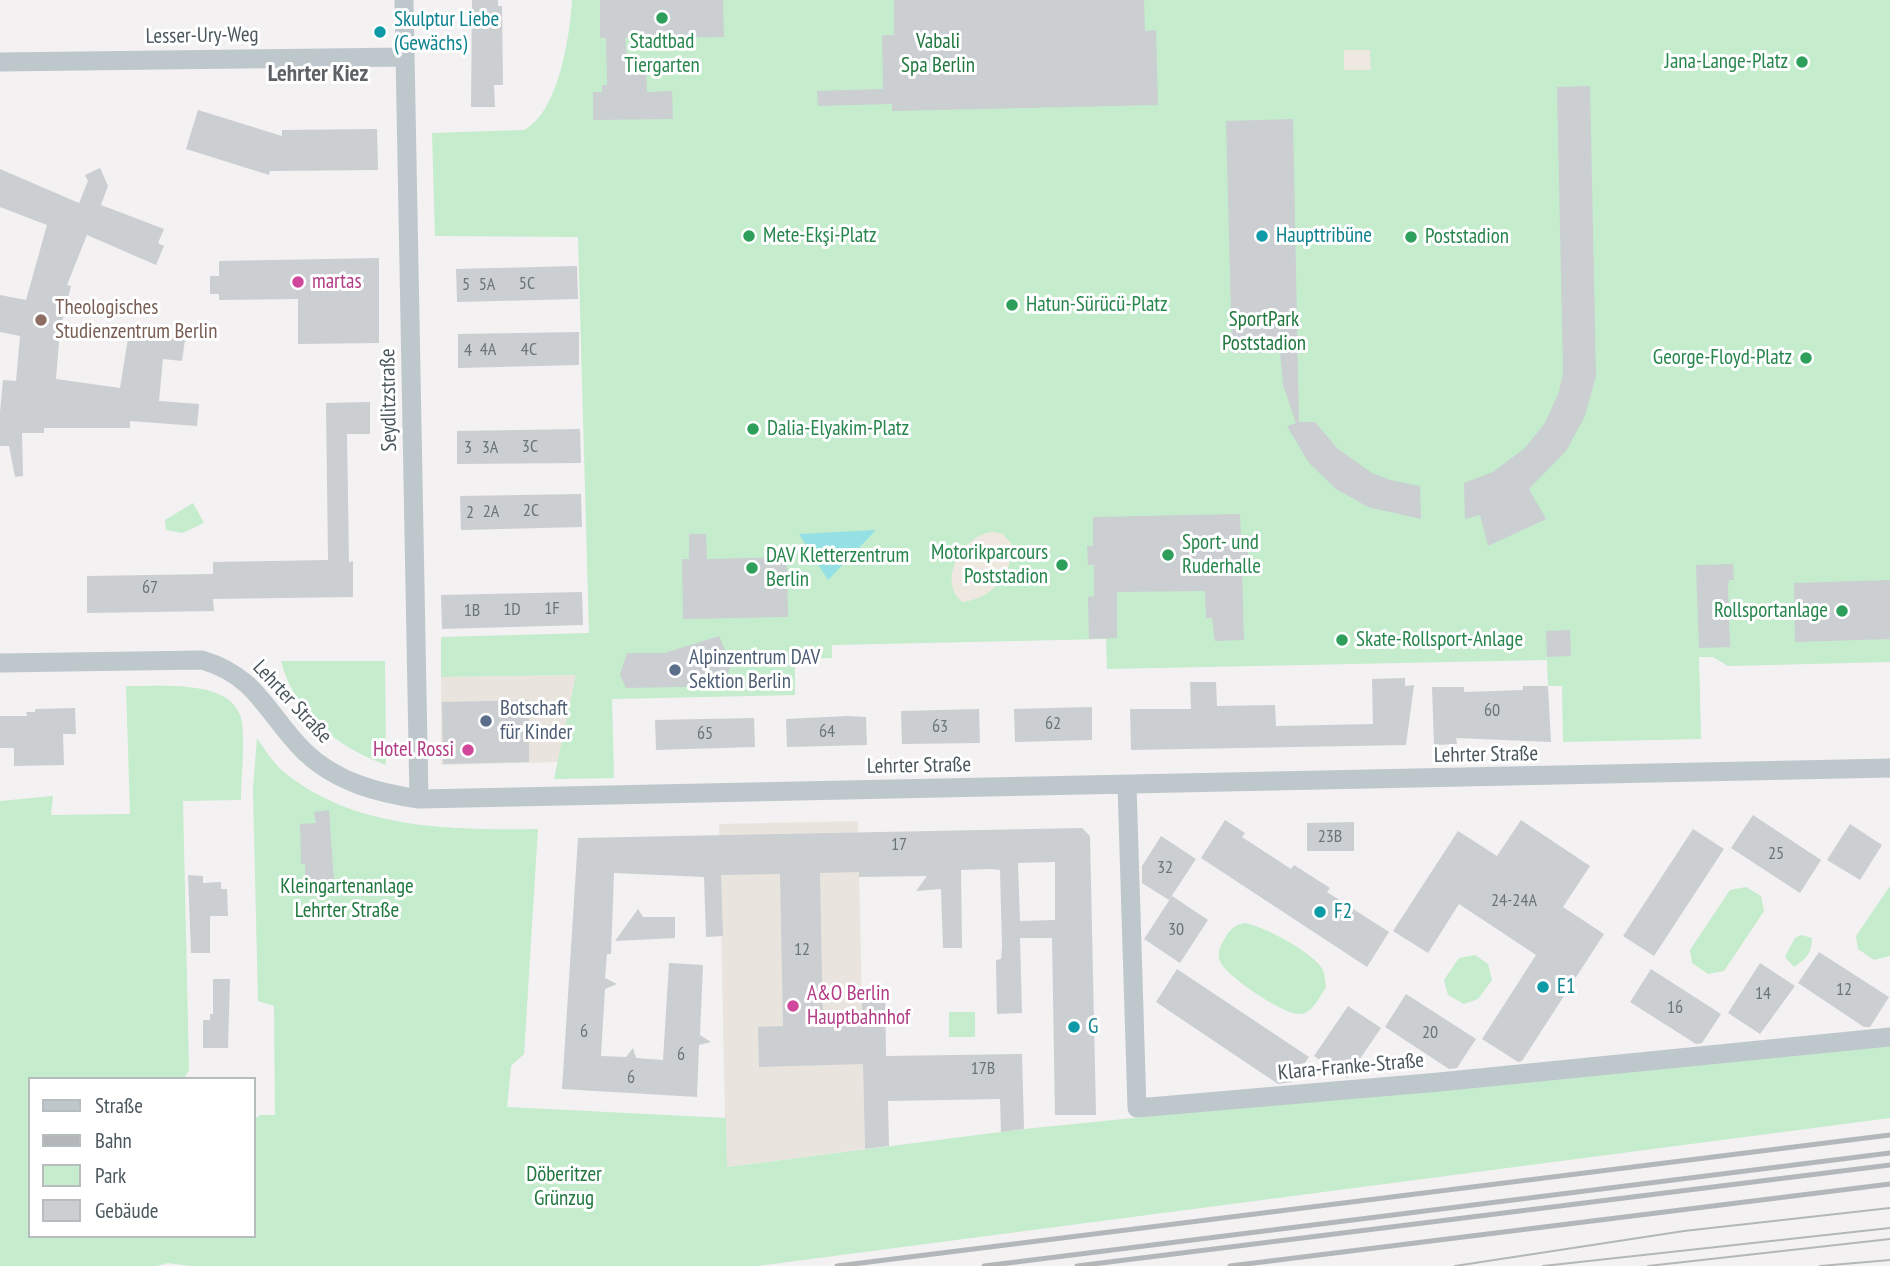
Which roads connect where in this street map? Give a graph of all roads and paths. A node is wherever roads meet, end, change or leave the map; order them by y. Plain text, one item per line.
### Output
1 (404, 0) edge
2 (405, 57) junction
3 (0, 62) edge
4 (0, 663) edge
5 (1890, 768) edge
6 (1127, 785) junction
7 (419, 799) junction
8 (1890, 1037) edge

1 - 2 street, Seydlitzstraße
2 - 3 street, Lesser-Ury-Weg
2 - 7 street, Seydlitzstraße
4 - 7 street, Lehrter Straße
5 - 6 street, Lehrter Straße
6 - 7 street, Lehrter Straße
6 - 8 street, Klara-Franke-Straße

